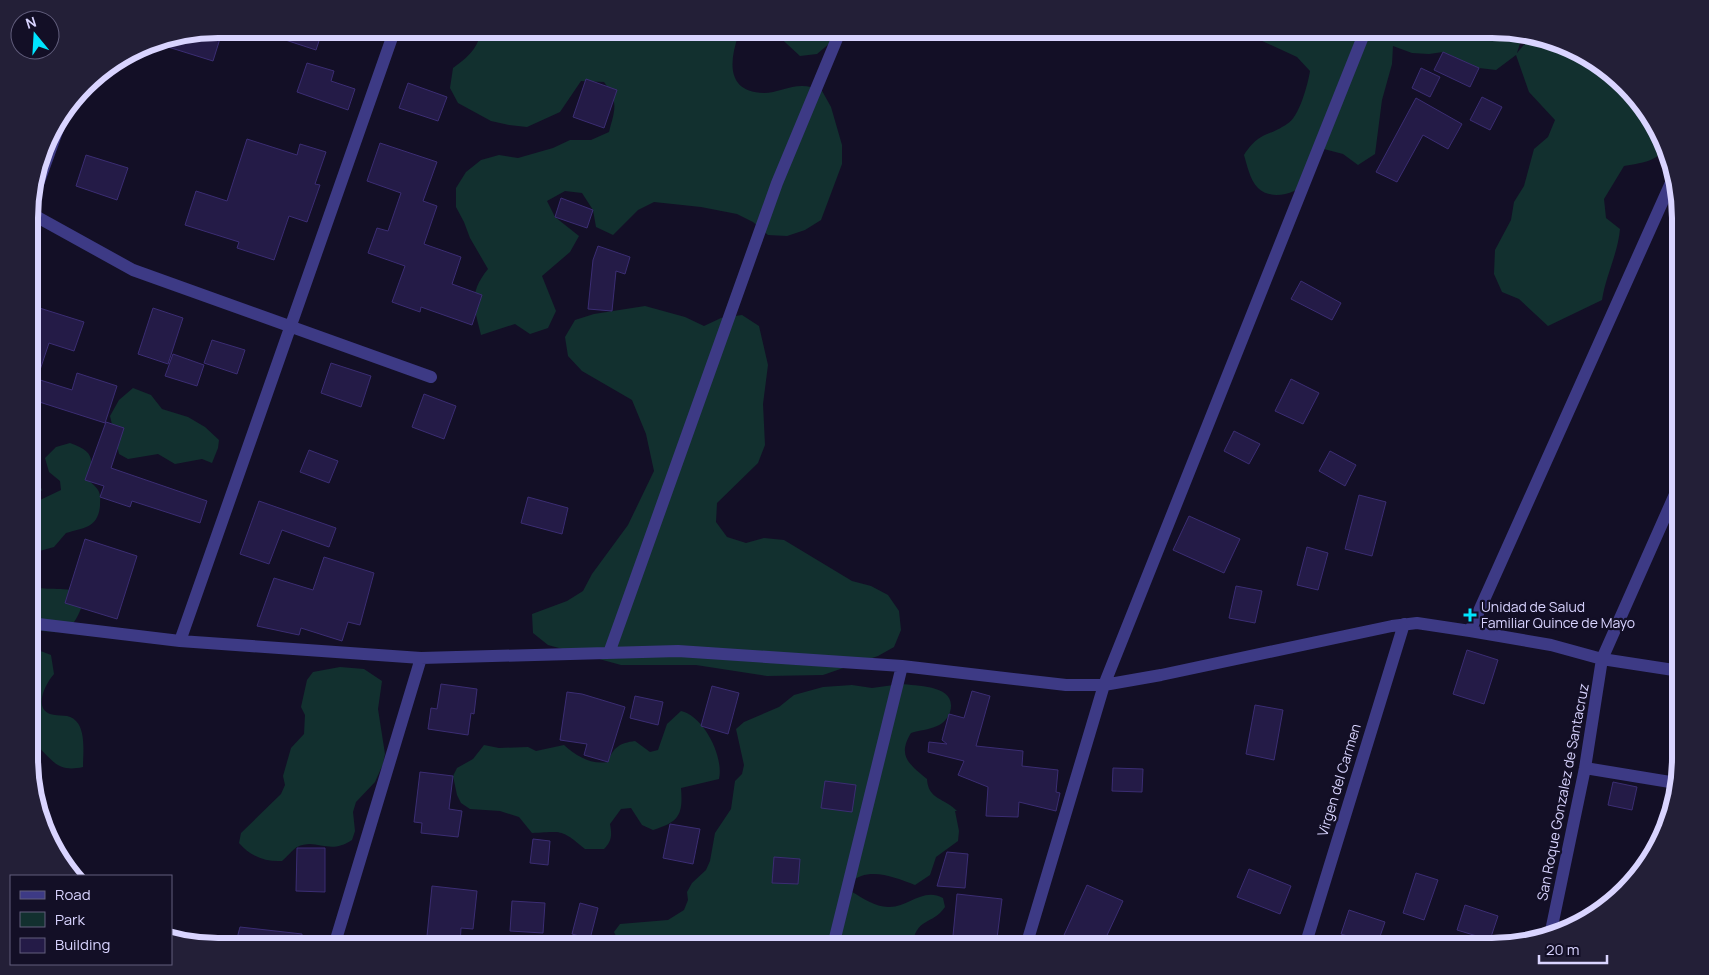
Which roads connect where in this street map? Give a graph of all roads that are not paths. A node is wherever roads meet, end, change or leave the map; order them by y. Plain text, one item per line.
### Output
1 (392, 38) edge
2 (837, 38) edge
3 (1362, 38) edge
4 (1669, 187) edge
5 (38, 217) edge
6 (290, 326) junction
7 (432, 377) dead end
8 (1672, 501) edge
9 (38, 624) edge
10 (1404, 624) junction
11 (1470, 631) junction
12 (180, 641) junction
13 (609, 653) junction
14 (421, 658) junction
15 (1602, 658) junction
16 (902, 666) junction
17 (1672, 670) edge
18 (1104, 685) junction
19 (1585, 768) junction
20 (1670, 782) edge
21 (1553, 927) edge
22 (336, 938) edge
23 (835, 938) edge
24 (1028, 938) edge
25 (1307, 938) edge

1 - 6 street
2 - 13 street
3 - 18 street
4 - 11 street
5 - 6 street
6 - 7 street
6 - 12 street
8 - 15 street, San Roque Gonzalez de Santacruz
9 - 12 street
10 - 11 street
10 - 18 street
10 - 25 street, Virgen del Carmen
11 - 15 street
12 - 14 street
13 - 14 street
13 - 16 street
14 - 22 street
15 - 17 street
15 - 19 street, San Roque Gonzalez de Santacruz
16 - 18 street
16 - 23 street
18 - 24 street
19 - 20 street
19 - 21 street, San Roque Gonzalez de Santacruz

